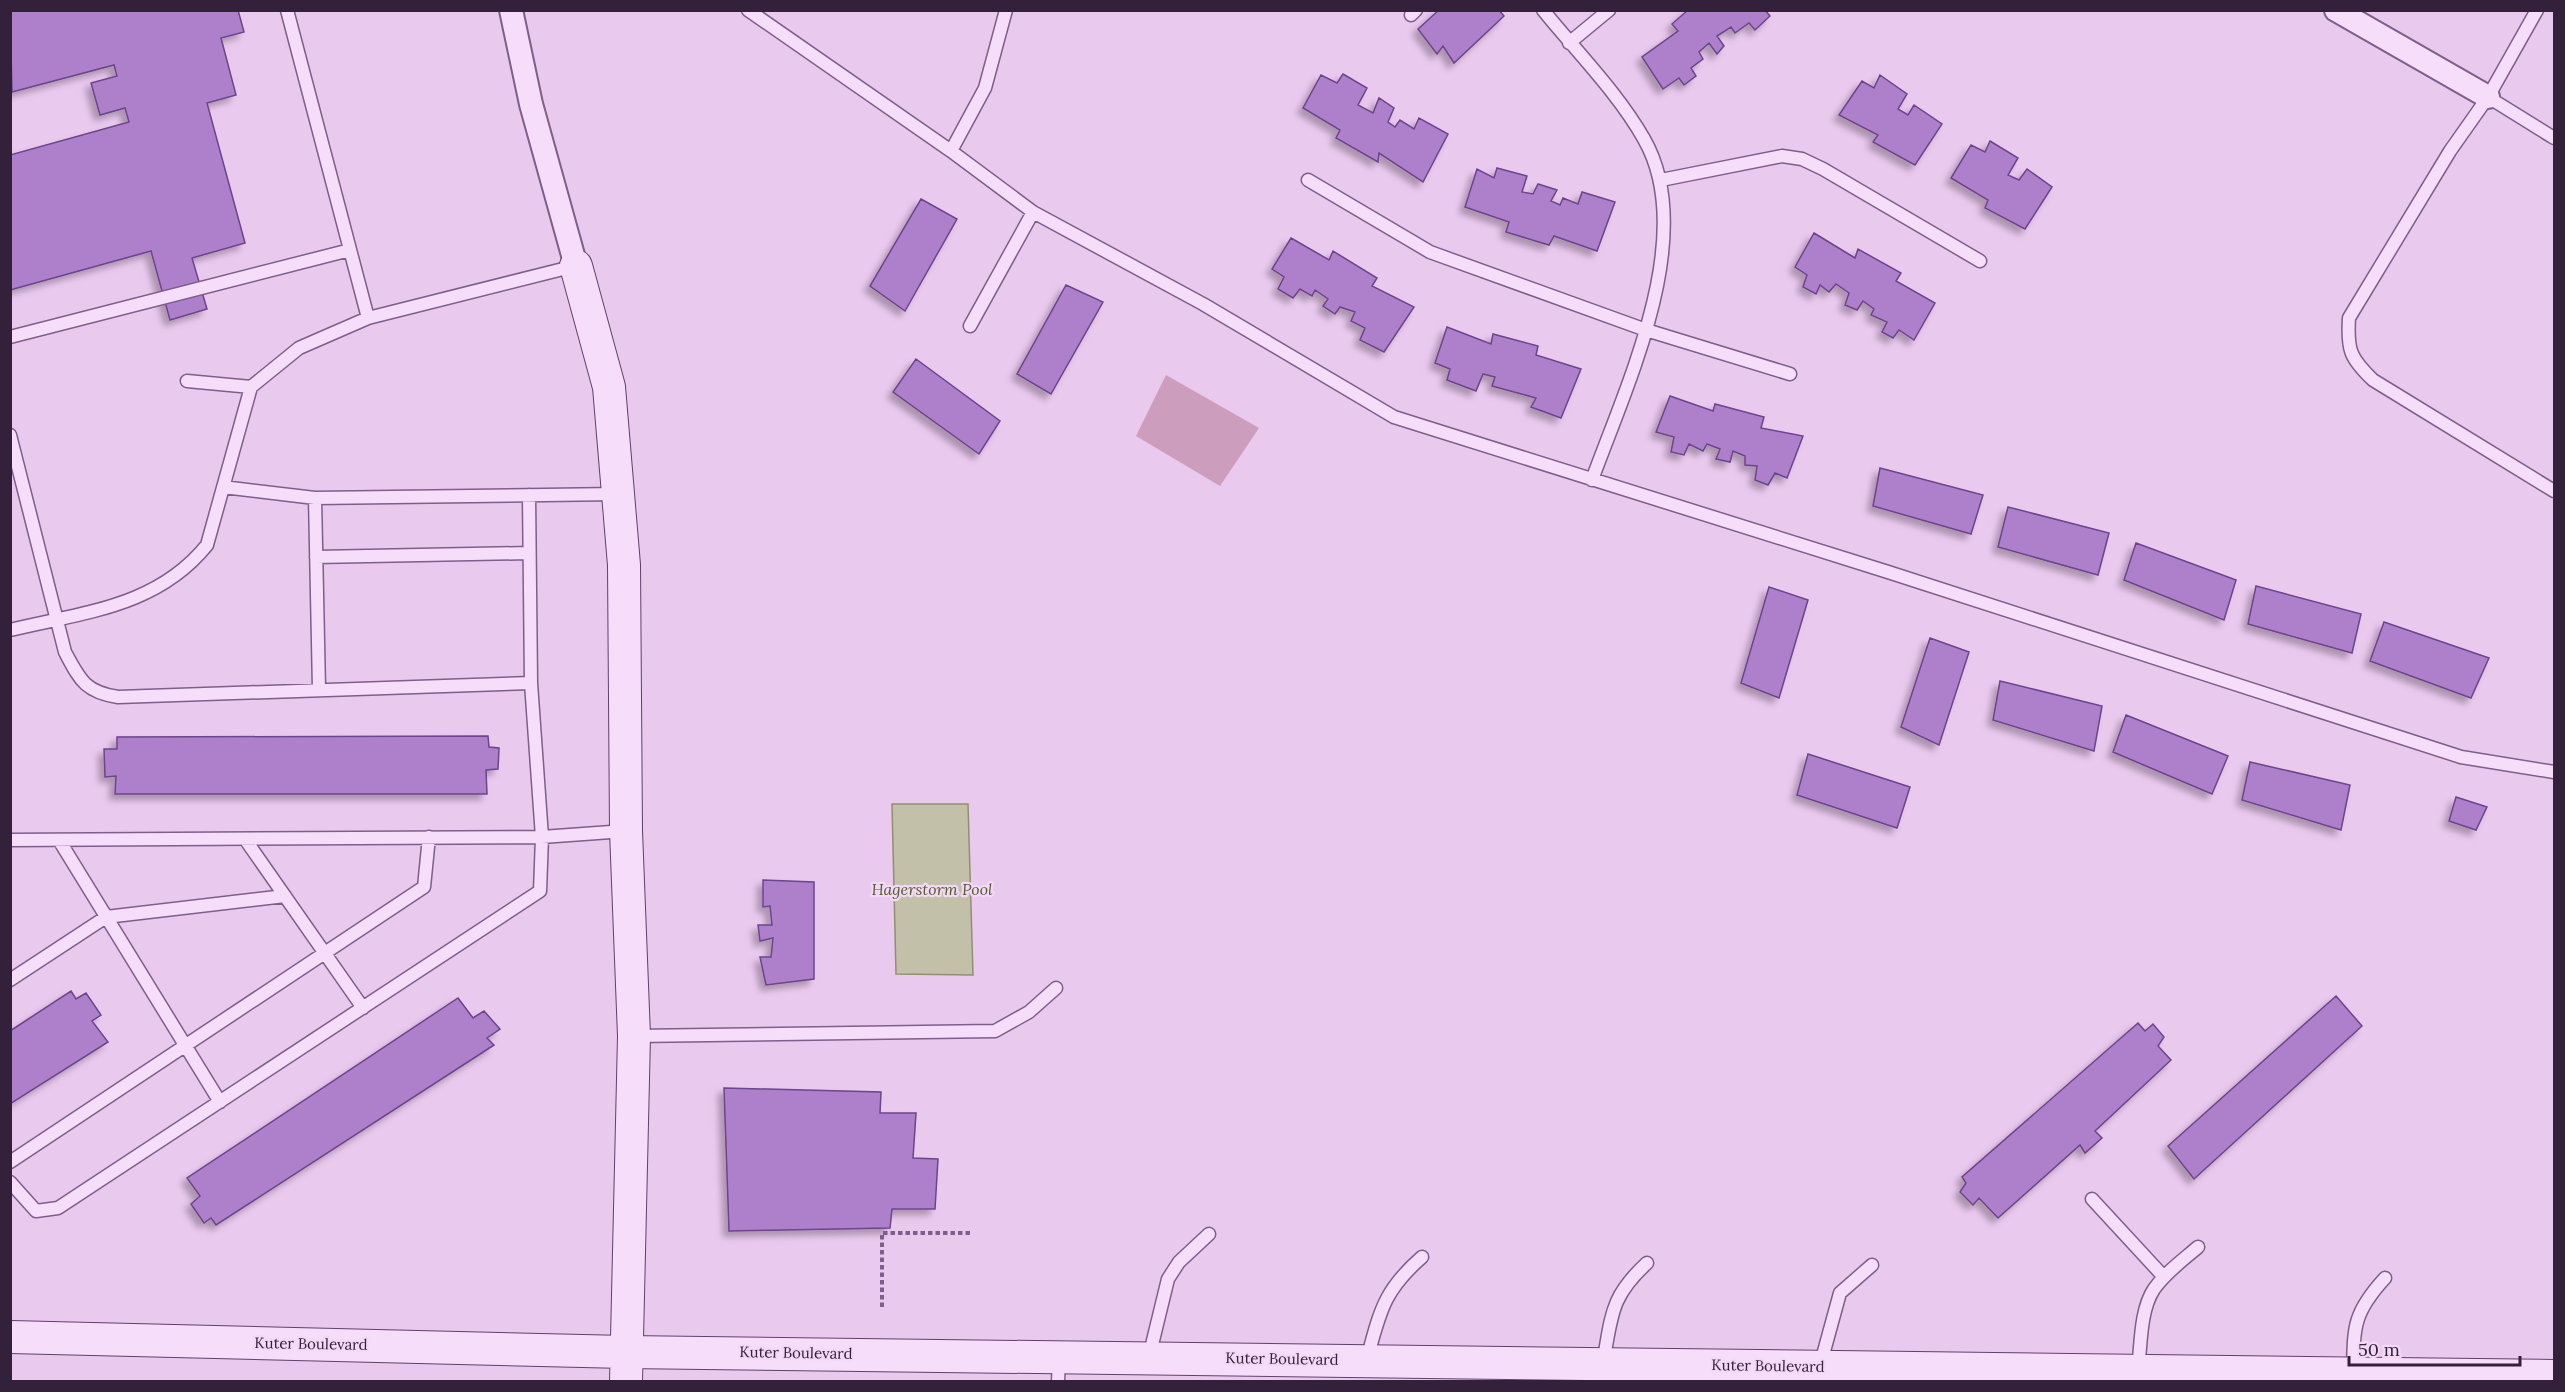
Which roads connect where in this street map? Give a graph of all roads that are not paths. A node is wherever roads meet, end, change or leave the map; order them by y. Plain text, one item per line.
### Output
1 (288, 10) edge
2 (512, 10) edge
3 (748, 10) edge
4 (1006, 10) edge
5 (1543, 10) edge
6 (1609, 10) edge
7 (2336, 10) edge
8 (2537, 10) edge
9 (1569, 43) junction
10 (2488, 97) junction
11 (2554, 138) edge
12 (951, 151) junction
13 (1308, 180) dead end
14 (1661, 180) junction
15 (1033, 212) junction
16 (350, 250) junction
17 (1980, 261) dead end
18 (576, 266) junction
19 (368, 318) junction
20 (969, 326) dead end
21 (1646, 330) junction
22 (10, 337) edge
23 (1790, 374) dead end
24 (187, 381) dead end
25 (251, 387) junction
26 (10, 435) edge
27 (1592, 480) junction
28 (223, 487) junction
29 (2554, 491) edge
30 (619, 494) junction
31 (529, 495) junction
32 (315, 498) junction
33 (529, 553) junction
34 (316, 557) junction
35 (57, 618) junction
36 (10, 630) edge
37 (531, 683) junction
38 (319, 689) junction
39 (2554, 772) edge
40 (626, 831) junction
41 (429, 837) junction
42 (542, 837) junction
43 (245, 839) junction
44 (10, 840) edge
45 (58, 840) junction
46 (285, 896) junction
47 (106, 917) junction
48 (325, 953) junction
49 (10, 980) edge
50 (1056, 988) dead end
51 (363, 1008) junction
52 (634, 1036) junction
53 (186, 1047) junction
54 (220, 1101) junction
55 (10, 1162) edge
56 (10, 1182) edge
57 (2092, 1200) dead end
58 (1209, 1234) dead end
59 (2198, 1247) dead end
60 (1422, 1257) dead end
61 (1647, 1263) dead end
62 (1872, 1265) dead end
63 (2164, 1276) junction
64 (2385, 1278) dead end
65 (10, 1337) edge
66 (1149, 1358) junction
67 (1367, 1360) junction
68 (1603, 1364) junction
69 (626, 1367) edge
70 (1820, 1367) junction
71 (1058, 1369) edge
72 (2138, 1372) junction
73 (2554, 1376) edge
74 (2240, 1377) edge
75 (2353, 1378) edge

1 - 16 lane
2 - 18 street
3 - 12 lane
4 - 12 lane
5 - 9 lane
6 - 9 lane
7 - 10 street
8 - 10 lane
9 - 14 lane
10 - 11 lane
10 - 29 lane
12 - 15 lane
13 - 21 lane
14 - 17 lane
14 - 21 lane
15 - 20 lane
15 - 27 lane
16 - 19 lane
16 - 22 lane
18 - 19 lane
18 - 30 street
19 - 25 lane
21 - 23 lane
21 - 27 lane
24 - 25 lane
25 - 28 lane
26 - 35 lane
27 - 39 lane
28 - 32 lane
28 - 35 lane
30 - 31 lane
30 - 40 street
31 - 32 lane
31 - 33 lane
32 - 34 lane
33 - 34 lane
33 - 37 lane
34 - 38 lane
35 - 36 lane
35 - 38 lane
37 - 38 lane
37 - 42 lane
40 - 42 lane
40 - 52 street
41 - 42 lane
41 - 43 lane
41 - 48 lane
42 - 51 lane
43 - 45 lane
43 - 46 lane
44 - 45 lane
45 - 47 lane
46 - 47 lane
46 - 48 lane
47 - 49 lane
47 - 53 lane
48 - 51 lane
48 - 53 lane
50 - 52 lane
51 - 54 lane
52 - 69 street
53 - 54 lane
53 - 55 lane
54 - 56 lane
57 - 63 lane
58 - 66 lane
59 - 63 lane
60 - 67 lane
61 - 68 lane
62 - 70 lane
63 - 72 lane
64 - 75 lane
65 - 69 street, Kuter Boulevard
66 - 67 street, Kuter Boulevard
66 - 71 street, Kuter Boulevard
67 - 68 street, Kuter Boulevard
68 - 70 street, Kuter Boulevard
69 - 71 street, Kuter Boulevard
70 - 72 street, Kuter Boulevard
72 - 74 street, Kuter Boulevard
73 - 75 street, Kuter Boulevard
74 - 75 street, Kuter Boulevard

